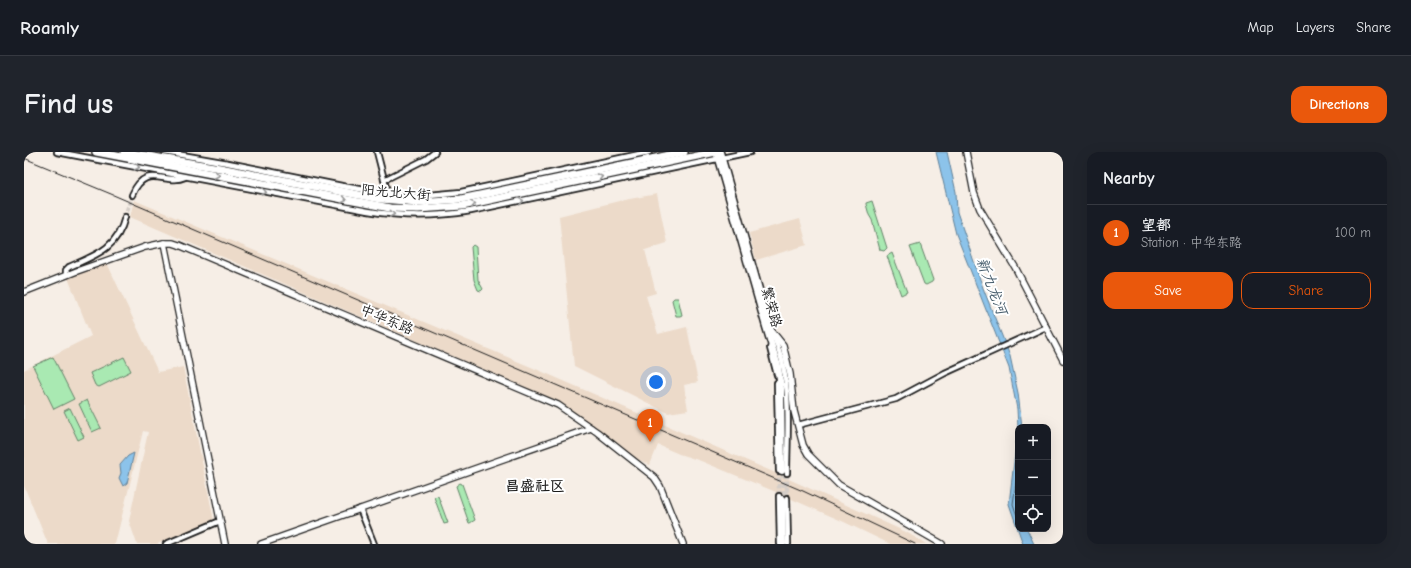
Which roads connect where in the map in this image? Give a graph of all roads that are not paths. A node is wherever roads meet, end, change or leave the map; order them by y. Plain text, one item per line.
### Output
1 (57, 152) edge
2 (96, 152) edge
3 (124, 152) edge
4 (165, 152) edge
5 (377, 152) edge
6 (435, 152) edge
7 (649, 152) edge
8 (684, 152) edge
9 (750, 152) edge
10 (966, 152) edge
11 (718, 154) edge
12 (188, 173) junction
13 (384, 180) junction
14 (132, 194) tunnel mouth
15 (388, 197) junction
16 (125, 217) tunnel mouth
17 (164, 243) junction
18 (66, 275) junction
19 (24, 292) edge
20 (1046, 327) junction
21 (771, 330) junction
22 (1063, 360) edge
23 (798, 425) junction
24 (591, 428) junction
25 (783, 498) joint
26 (360, 509) junction
27 (220, 521) junction
28 (166, 544) edge
29 (225, 544) edge
30 (261, 544) edge
31 (374, 544) edge
32 (683, 544) edge
33 (780, 544) edge
34 (785, 544) edge
35 (942, 544) edge

1 -> 12 street
2 - 12 highway, 阳光北大街
3 - 15 highway, 阳光北大街
4 - 15 street
5 - 13 street
6 - 13 street
7 - 15 street
8 - 15 highway, 阳光北大街
9 - 11 street
10 - 20 street
12 -> 11 highway, 阳光北大街
11 - 21 main road, 繁荣路
11 - 21 main road, 繁荣路
12 - 14 street
13 - 15 street
16 - 18 street
17 - 18 street, 中华东路
17 - 24 street, 中华东路
17 - 27 street
18 - 19 street, 中华东路
20 - 22 street
20 - 23 street
21 - 23 street
23 - 35 street
24 - 26 street
24 - 32 street, 中华东路
25 - 33 street
25 - 34 main road
26 - 30 street
26 - 31 street
27 - 28 street
27 - 29 street

